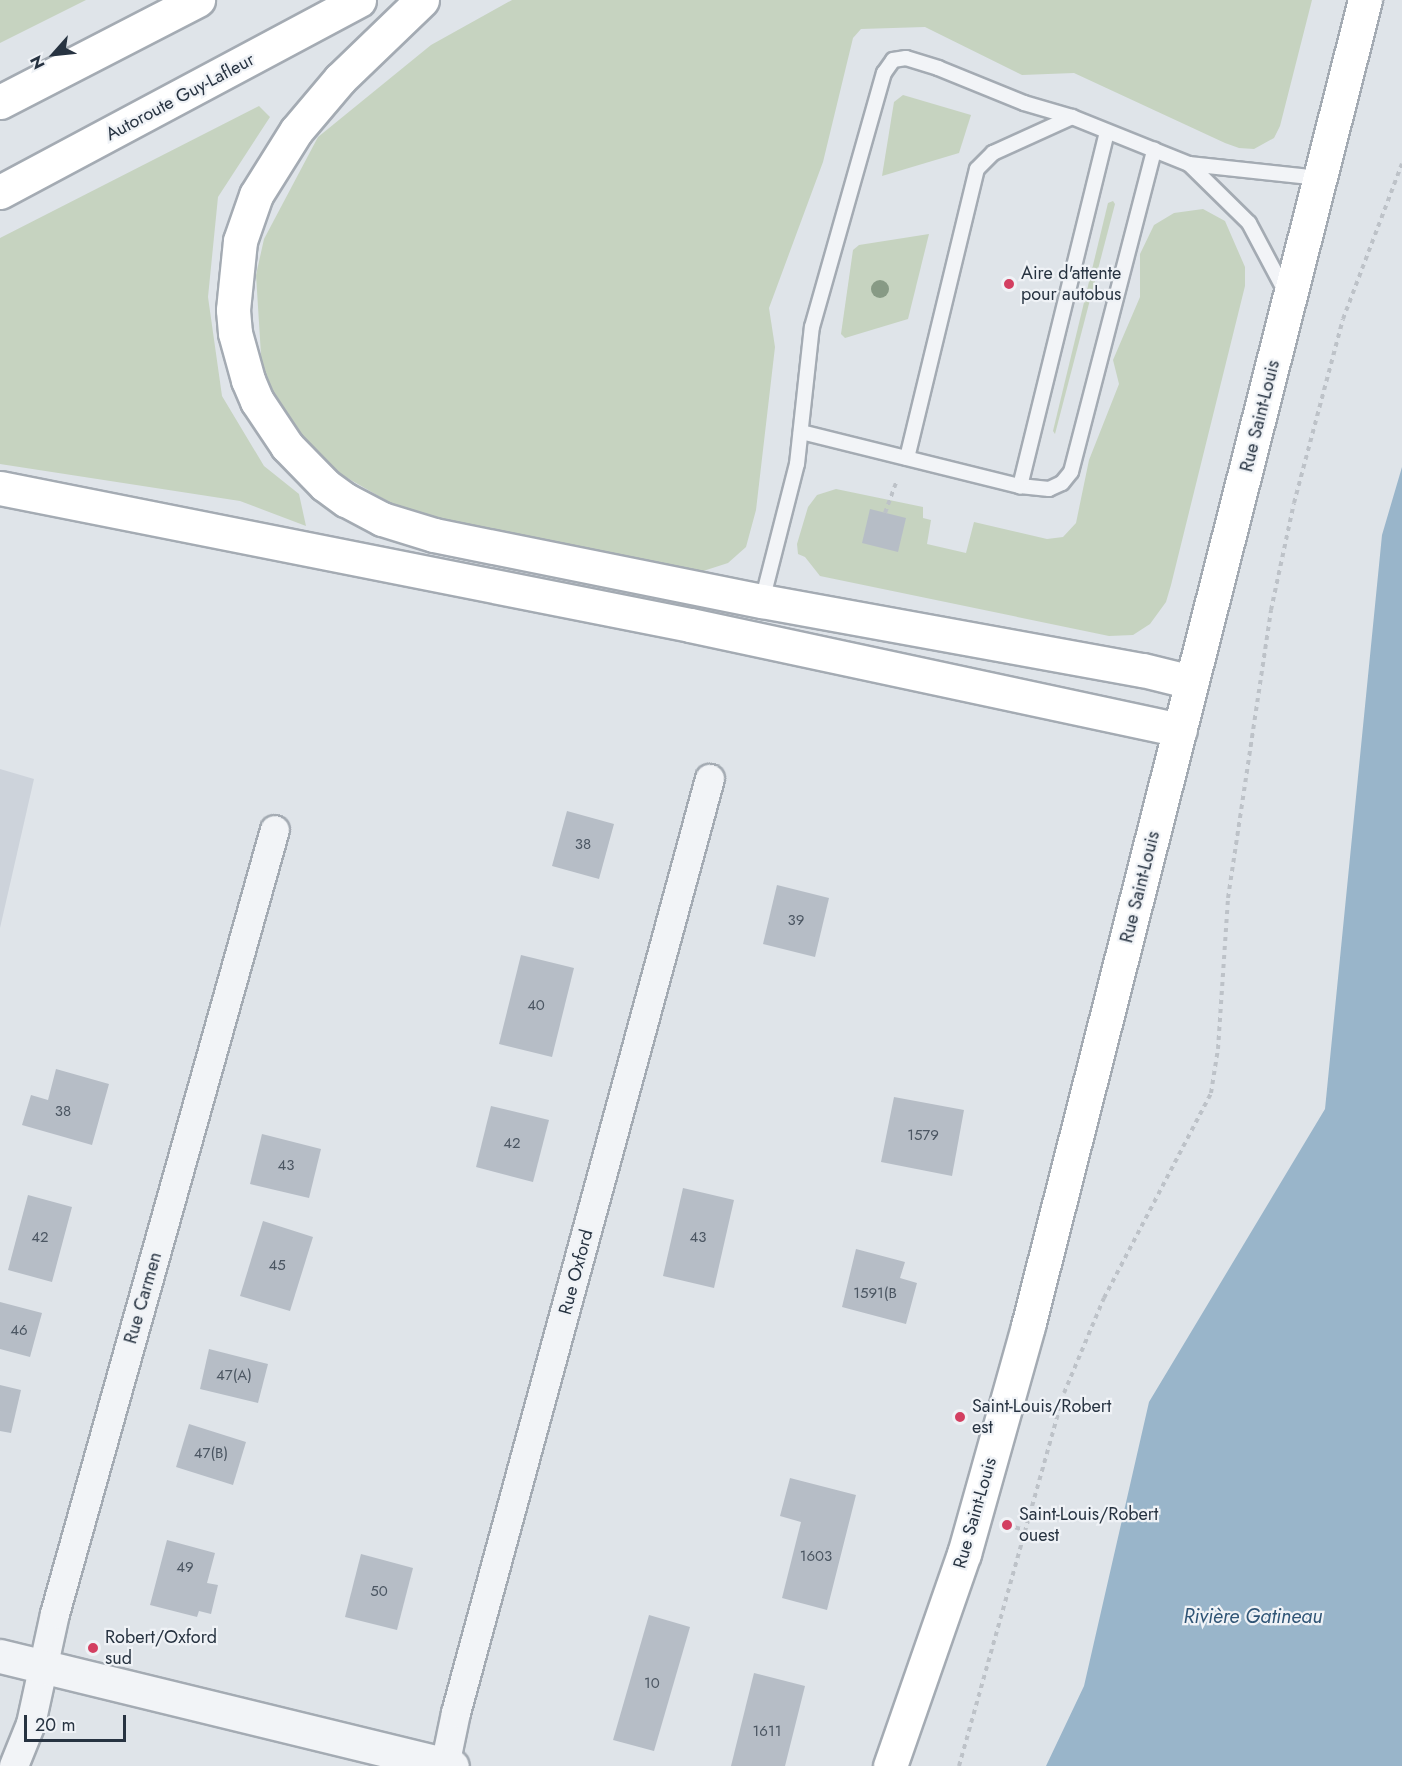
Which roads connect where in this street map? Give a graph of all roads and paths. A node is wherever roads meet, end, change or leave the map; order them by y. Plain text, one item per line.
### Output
1 (198, 0) edge
2 (359, 0) edge
3 (422, 0) edge
4 (1365, 0) edge
5 (0, 102) edge
6 (1072, 117) junction
7 (1107, 132) junction
8 (1154, 150) junction
9 (1189, 164) junction
10 (1402, 164) edge
11 (1319, 178) junction
12 (0, 192) edge
13 (1289, 299) junction
14 (801, 432) junction
15 (907, 458) junction
16 (1020, 486) junction
17 (0, 488) edge
18 (888, 500) dead end
19 (885, 513) dead end
20 (762, 601) junction
21 (1192, 682) junction
22 (1180, 730) junction
23 (710, 779) dead end
24 (275, 830) dead end
25 (1007, 1525) dead end
26 (1024, 1530) junction
27 (0, 1656) edge
28 (44, 1666) junction
29 (447, 1765) edge
30 (14, 1766) edge
31 (890, 1766) edge
32 (959, 1766) edge

1 - 5 main road
2 - 12 main road, Autoroute Guy-Lafleur
3 - 20 main road
4 - 11 main road, Rue Saint-Louis
6 - 7 lane
6 - 14 lane
6 - 15 lane
7 - 8 lane
7 - 16 lane
8 - 9 lane
8 - 16 lane
9 - 11 lane
9 - 13 lane
10 - 26 path
11 - 13 main road, Rue Saint-Louis
13 - 21 main road, Rue Saint-Louis
14 - 15 lane
14 - 20 lane
15 - 16 lane
17 - 22 main road
18 - 19 path
20 - 21 main road
21 - 22 main road, Rue Saint-Louis
22 - 31 main road, Rue Saint-Louis
23 - 29 street, Rue Oxford
24 - 28 street, Rue Carmen
25 - 26 path
26 - 32 path
27 - 28 street
28 - 29 street
28 - 30 street, Rue Carmen

